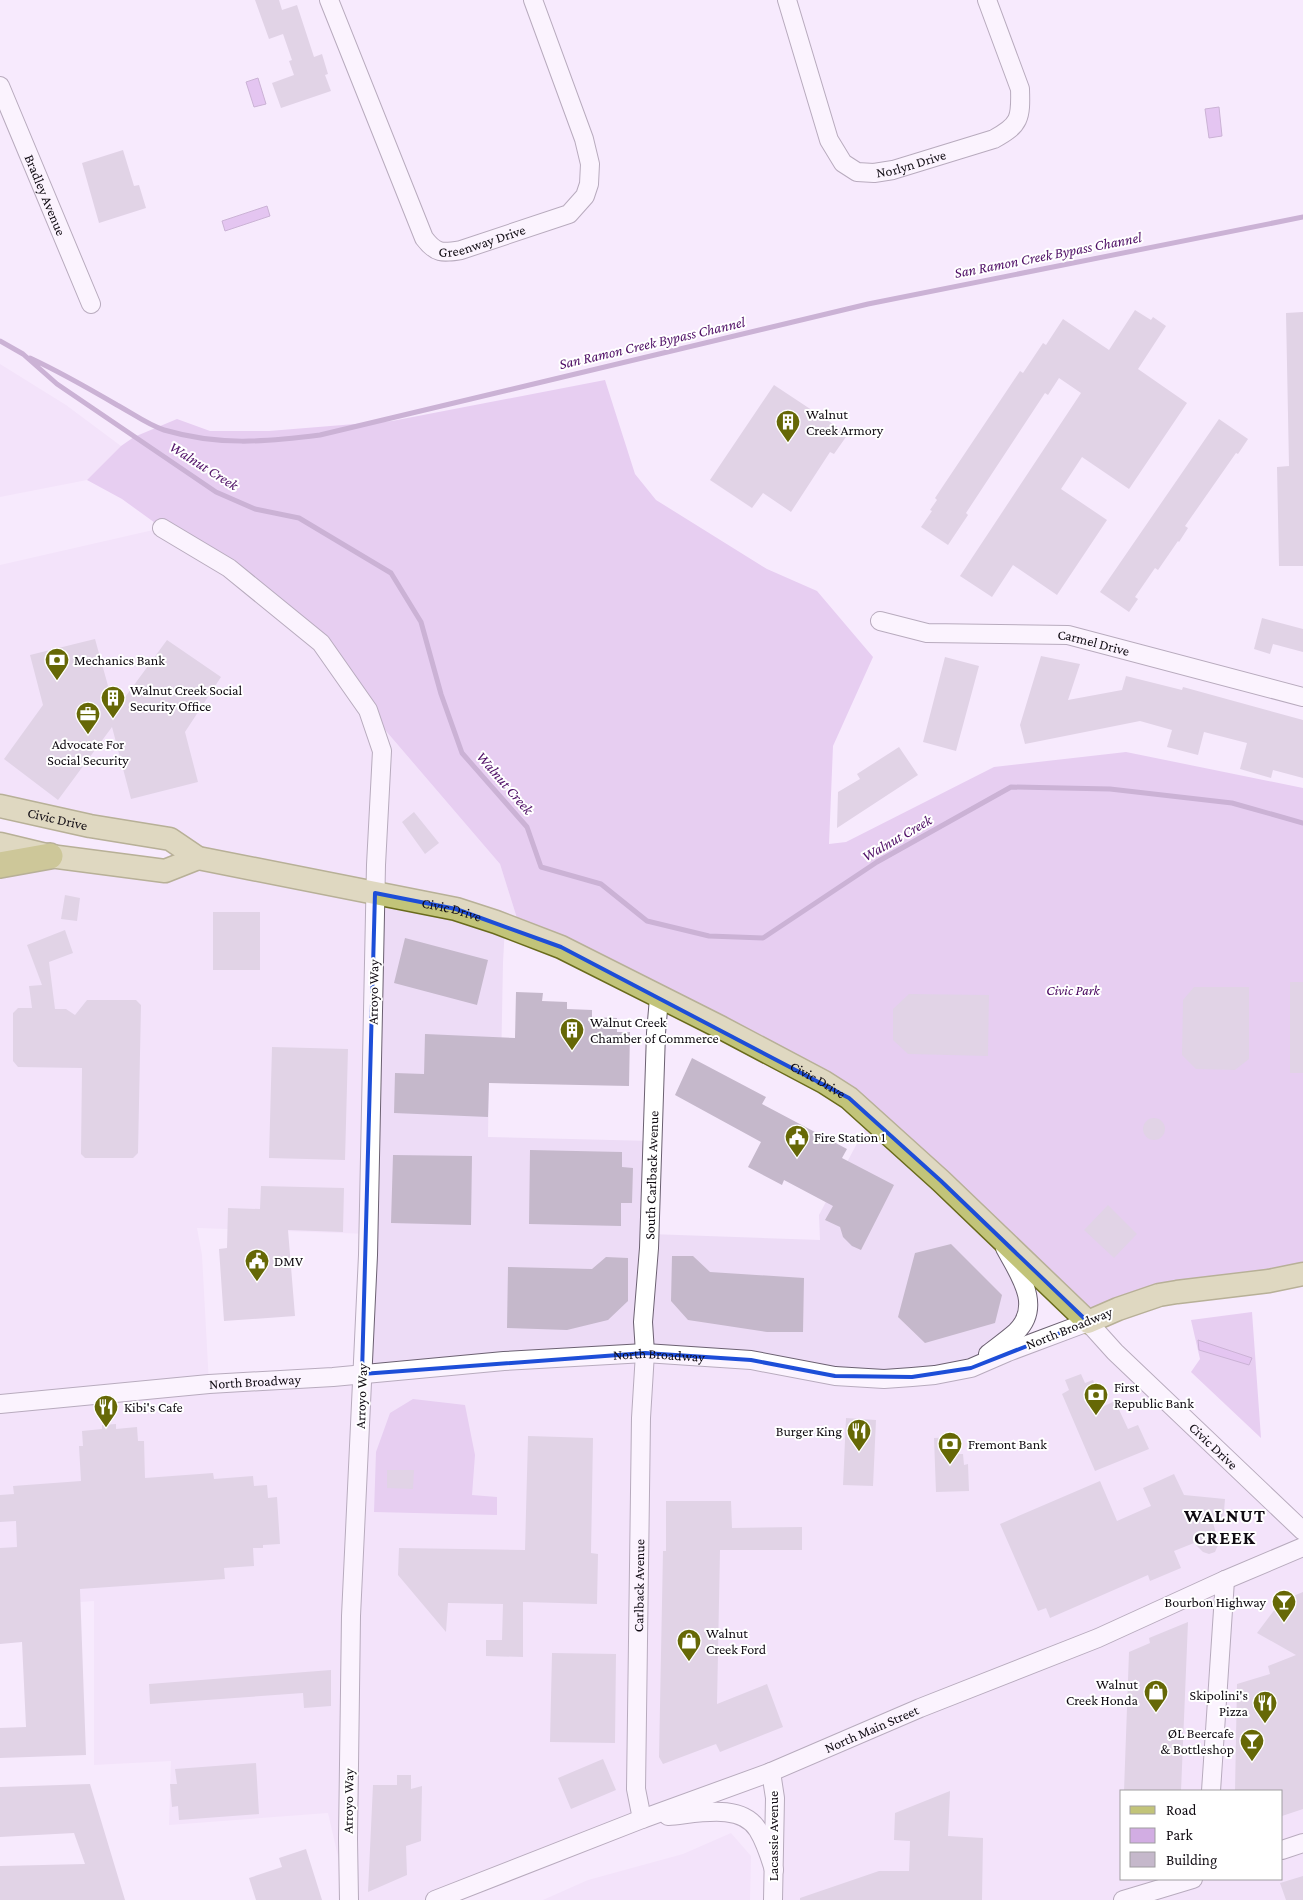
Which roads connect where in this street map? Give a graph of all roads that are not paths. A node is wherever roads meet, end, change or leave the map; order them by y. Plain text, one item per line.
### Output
1 (329, 0) edge
2 (533, 0) edge
3 (787, 0) edge
4 (987, 0) edge
5 (0, 86) edge
6 (91, 304) dead end
7 (162, 528) dead end
8 (880, 621) dead end
9 (1303, 697) edge
10 (0, 806) edge
11 (0, 844) edge
12 (50, 856) junction
13 (198, 858) junction
14 (0, 865) edge
15 (375, 892) junction
16 (659, 998) junction
17 (999, 1236) junction
18 (1303, 1274) edge
19 (1088, 1322) junction
20 (645, 1353) junction
21 (971, 1368) junction
22 (362, 1374) junction
23 (0, 1404) edge
24 (1303, 1531) edge
25 (1303, 1547) edge
26 (1225, 1580) junction
27 (771, 1772) junction
28 (1211, 1790) edge
29 (642, 1819) junction
30 (1303, 1843) edge
31 (1283, 1850) edge
32 (774, 1870) junction
33 (1190, 1880) edge
34 (349, 1900) edge
35 (435, 1900) edge
36 (773, 1900) edge
37 (1123, 1900) edge

1 - 2 street, Greenway Drive
3 - 4 street, Norlyn Drive
5 - 6 street, Bradley Avenue
7 - 15 street, Arroyo Way
8 - 9 street, Carmel Drive
10 - 13 main road, Civic Drive
11 - 12 main road
12 - 13 main road
12 - 14 highway
13 - 15 main road, Civic Drive
15 - 16 main road, Civic Drive
15 - 22 street, Arroyo Way
16 - 17 main road, Civic Drive
16 - 20 street, South Carlback Avenue
17 - 19 main road, Civic Drive
17 - 21 street
18 - 19 main road, North Broadway
19 - 21 street, North Broadway
19 - 24 street, Civic Drive
20 - 21 street, North Broadway
20 - 22 street, North Broadway
20 - 29 street, Carlback Avenue
22 - 23 street, North Broadway
22 - 34 street, Arroyo Way
25 - 26 street, North Main Street
26 - 27 street, North Main Street
26 - 28 street
27 - 29 street, North Main Street
27 - 32 street, Lacassie Avenue
29 - 32 street
29 - 35 street, North Main Street
30 - 31 street
32 - 36 street, Lacassie Avenue
33 - 37 street

